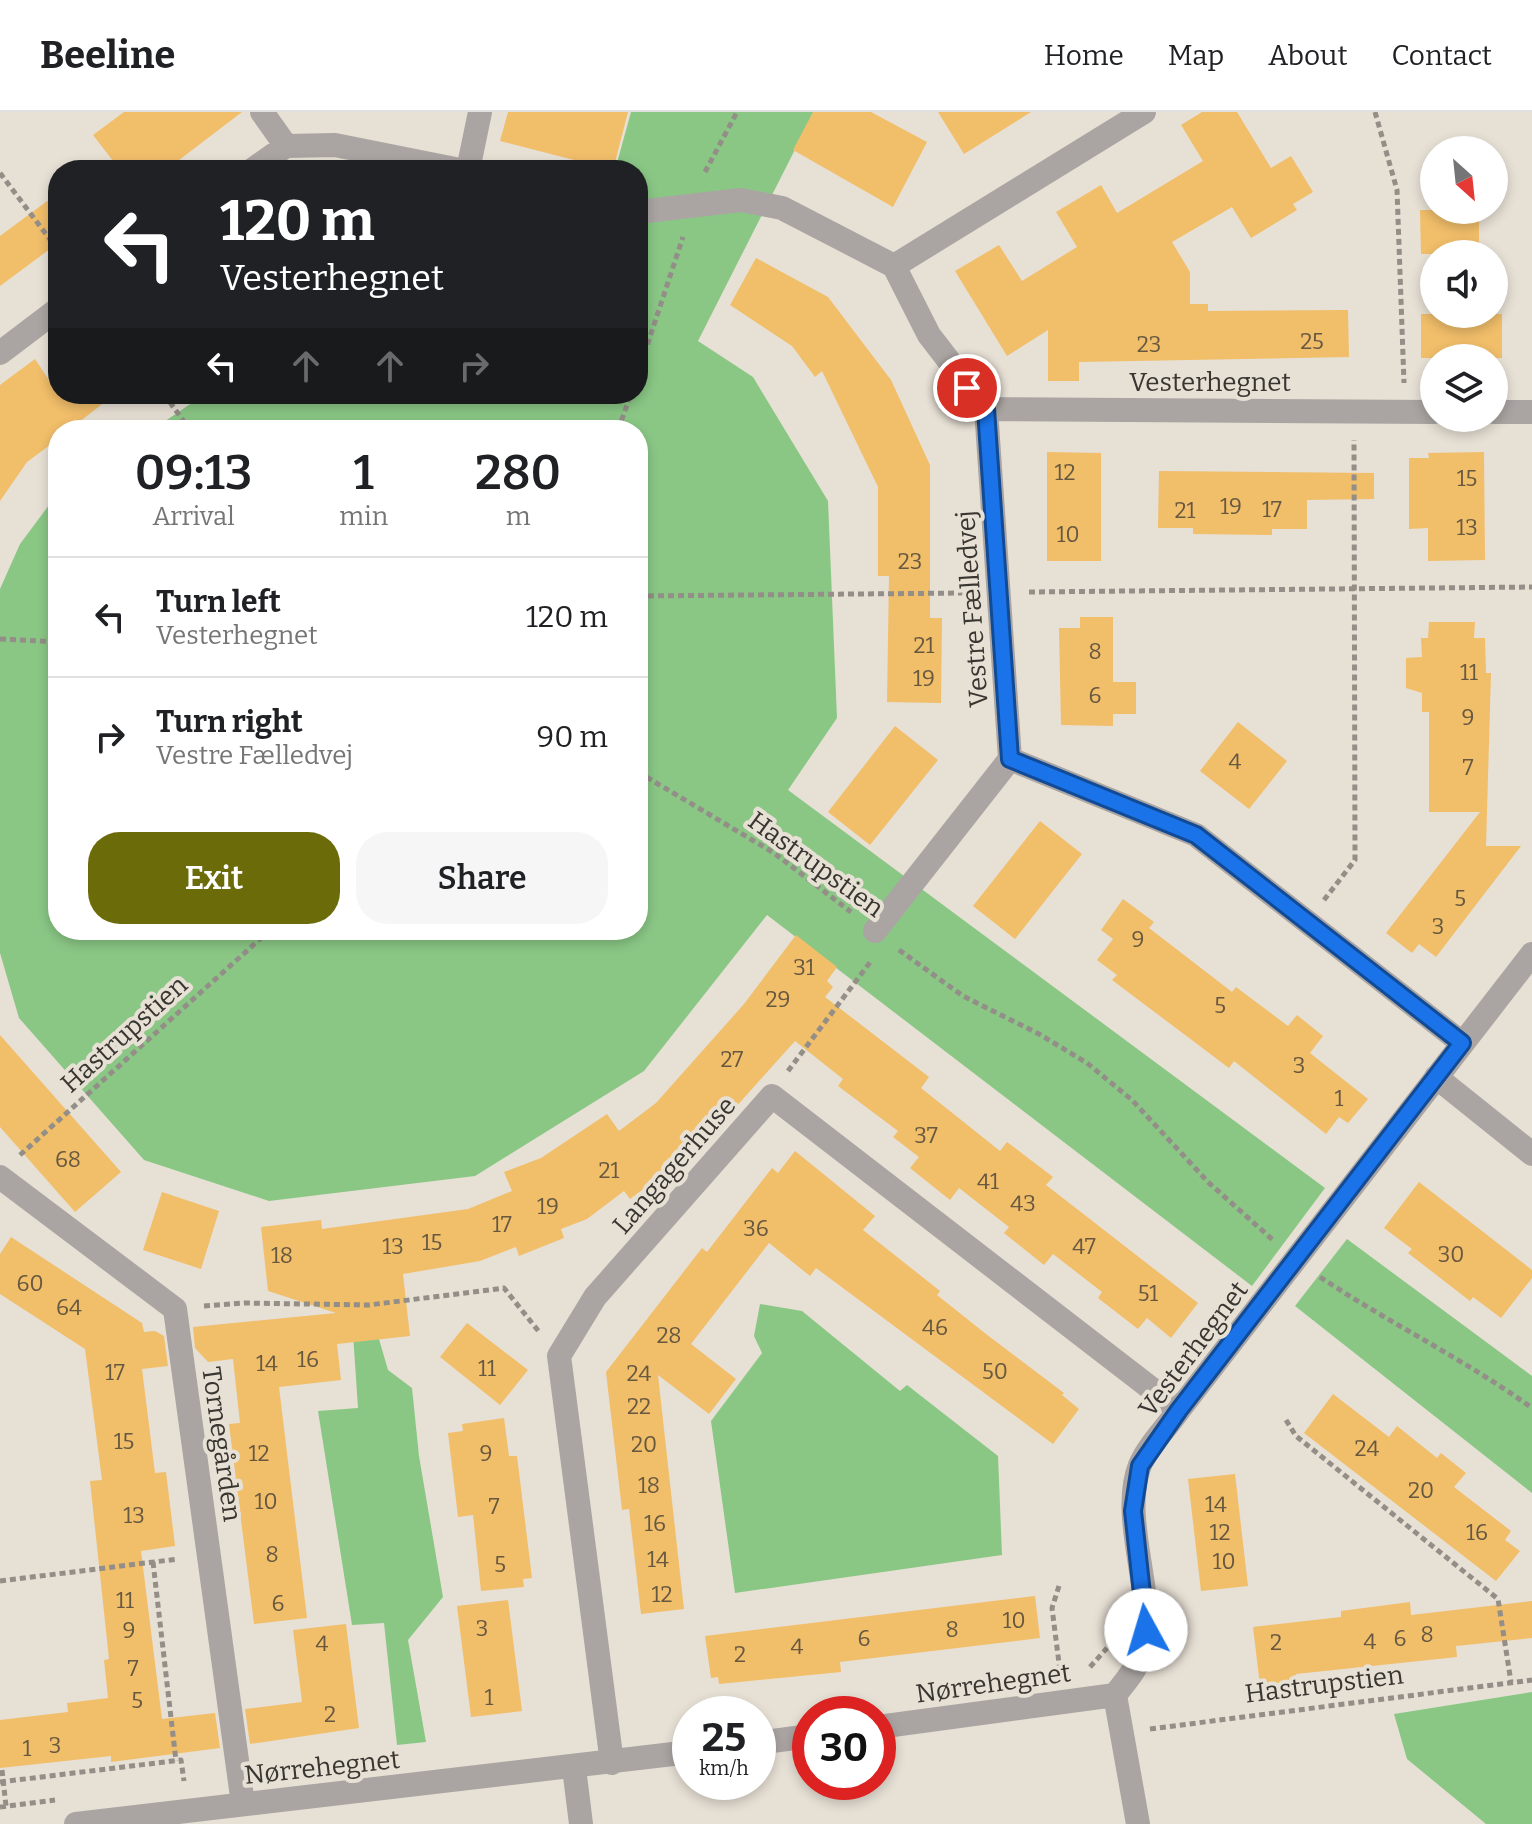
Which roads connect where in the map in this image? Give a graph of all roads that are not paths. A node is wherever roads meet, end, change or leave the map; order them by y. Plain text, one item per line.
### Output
1 (262, 112) edge
2 (480, 112) edge
3 (1144, 112) edge
4 (286, 146) junction
5 (266, 160) edge
6 (410, 160) edge
7 (470, 160) edge
8 (648, 211) edge
9 (894, 266) junction
10 (48, 317) edge
11 (0, 353) edge
12 (986, 409) junction
13 (1420, 412) edge
14 (1508, 412) edge
15 (1532, 412) edge
16 (1010, 759) junction
17 (881, 936) road end
18 (1532, 954) edge
19 (1462, 1043) junction
20 (1436, 1077) junction
21 (1532, 1154) edge
22 (5, 1168) edge
23 (1179, 1410) junction
24 (1115, 1695) junction
25 (896, 1725) edge
26 (672, 1755) edge
27 (612, 1763) junction
28 (574, 1768) junction
29 (243, 1804) junction
30 (76, 1824) edge
31 (581, 1824) edge
32 (1138, 1824) edge

1 - 4 street
2 - 7 street
3 - 9 street
4 - 5 street
4 - 6 street
8 - 9 street
9 - 12 street
10 - 11 street
12 - 13 street, Vesterhegnet
12 - 16 street, Vestre Fælledvej
14 - 15 street
16 - 17 street
16 - 19 street
18 - 19 street, Vesterhegnet
19 - 20 street, Vesterhegnet
20 - 21 street
20 - 23 street, Vesterhegnet
22 - 29 street, Tornegården
23 - 24 street, Vesterhegnet
23 - 27 street, Langagerhuse
24 - 25 street, Nørrehegnet
24 - 32 street
26 - 27 street, Nørrehegnet
27 - 28 street, Nørrehegnet
28 - 29 street, Nørrehegnet
28 - 31 street
29 - 30 street, Nørrehegnet

